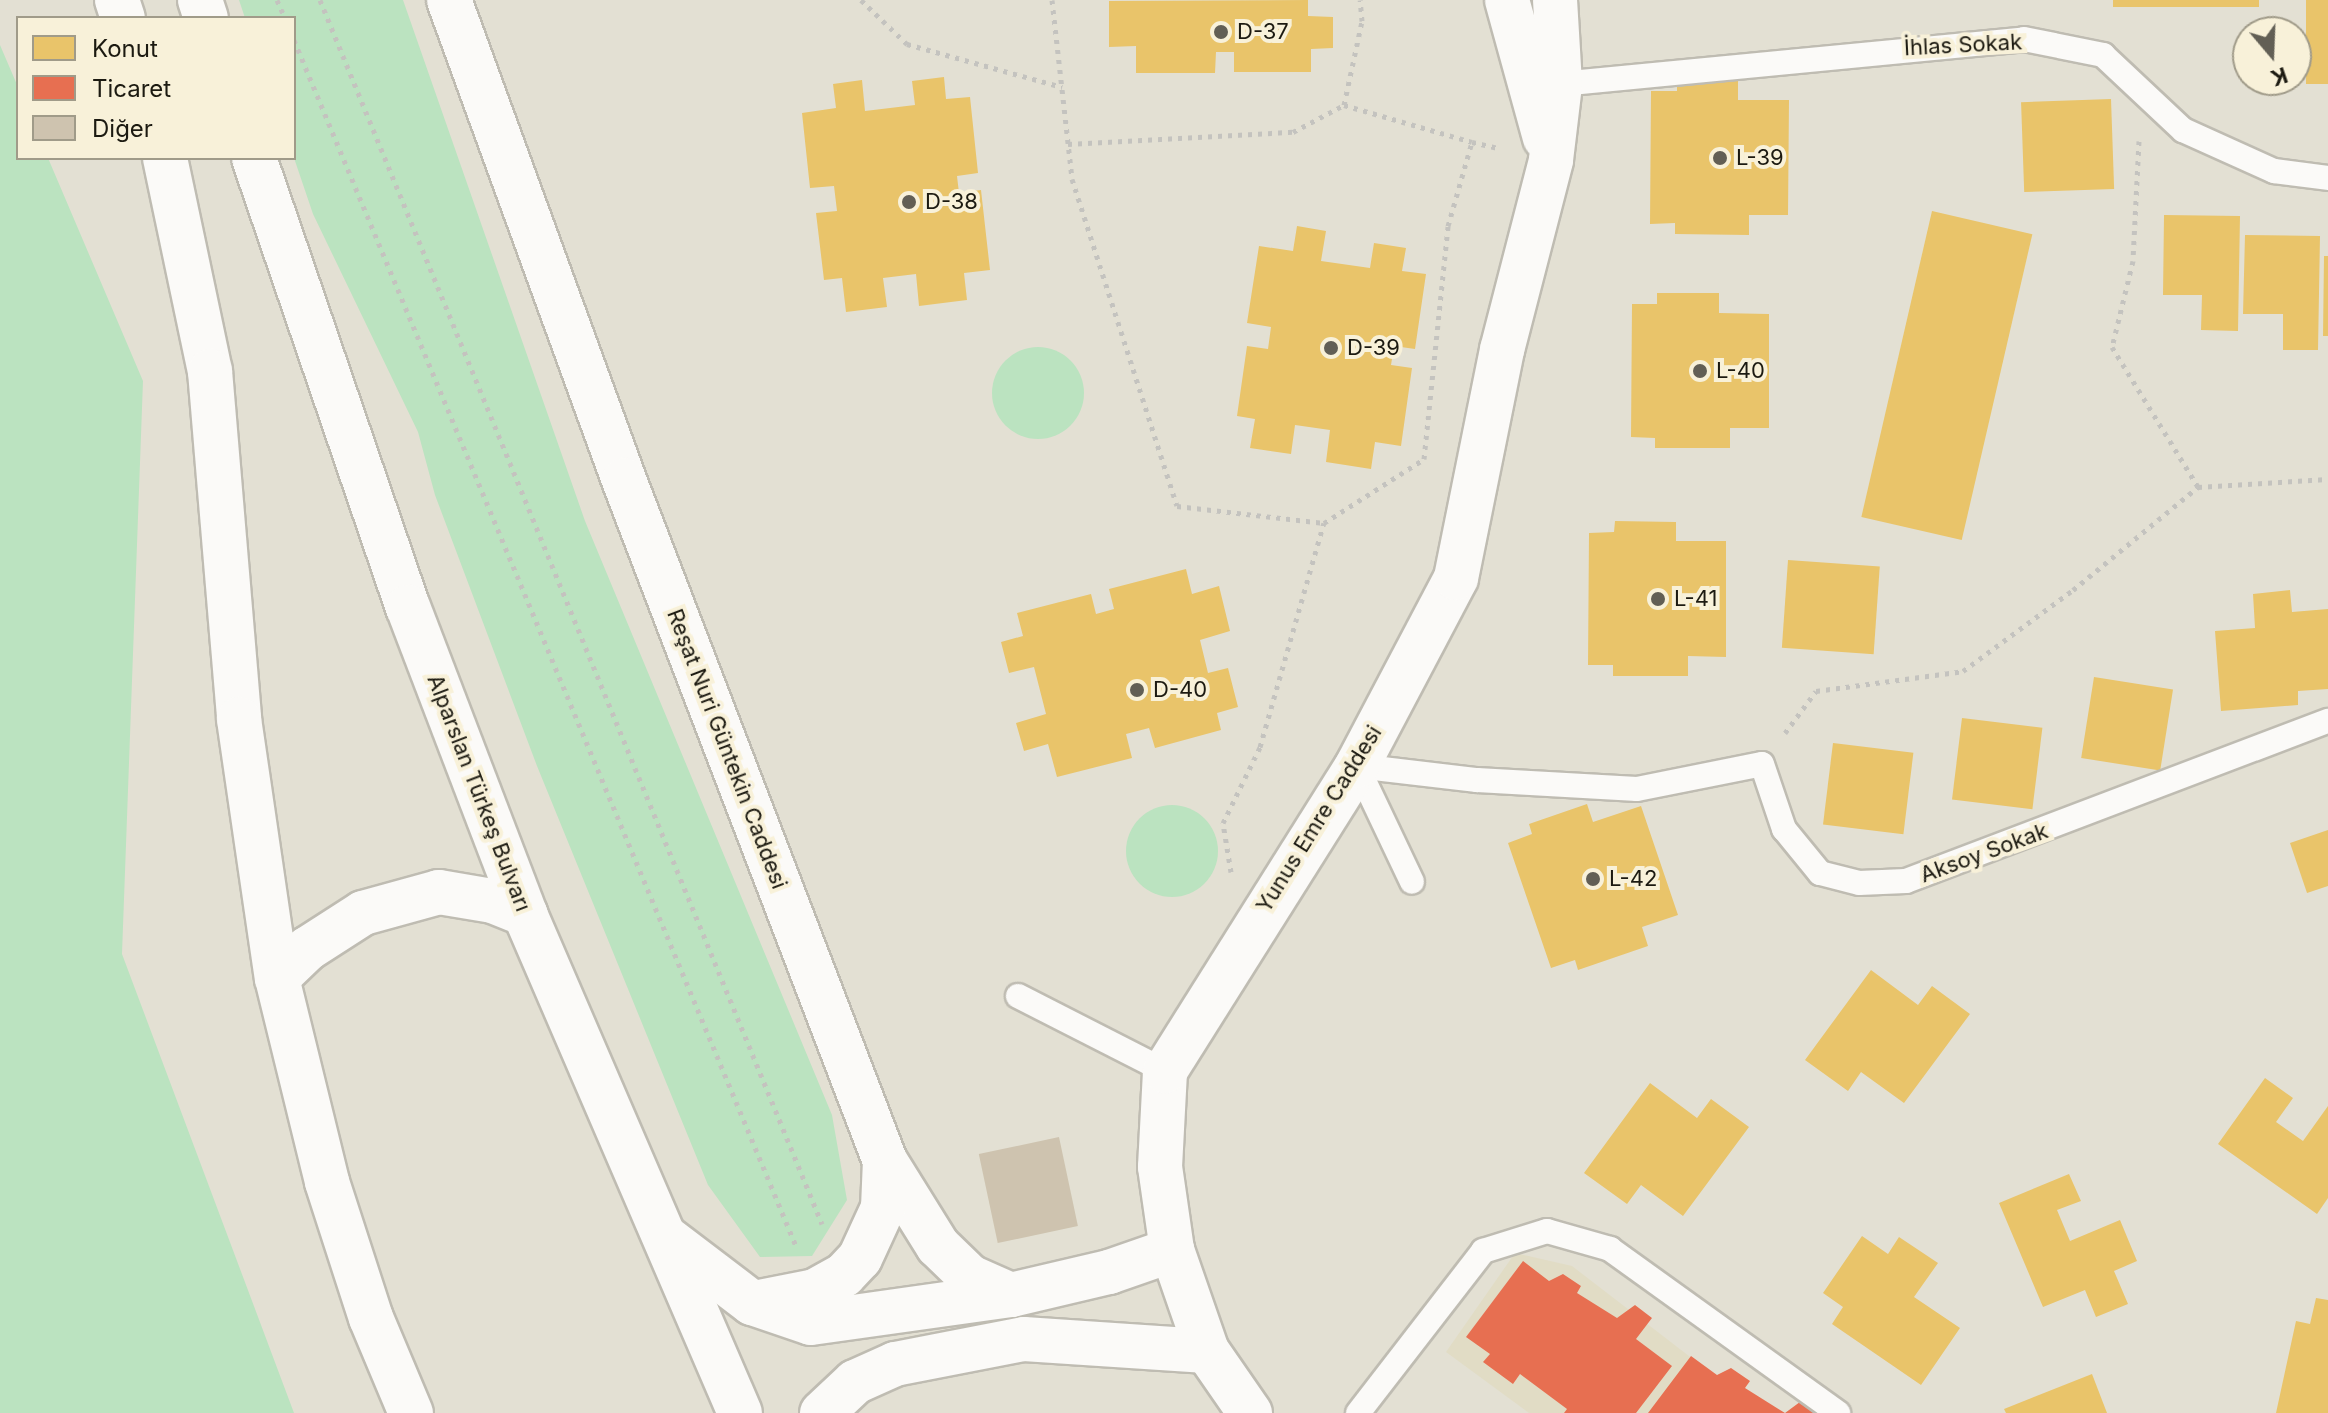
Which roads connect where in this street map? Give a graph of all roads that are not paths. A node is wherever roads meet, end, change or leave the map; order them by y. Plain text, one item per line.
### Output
1 (449, 0) edge
2 (1507, 0) edge
3 (1555, 0) edge
4 (1560, 84) junction
5 (165, 160) edge
6 (255, 160) edge
7 (1551, 160) junction
8 (2328, 178) edge
9 (2328, 721) edge
10 (1357, 766) junction
11 (1412, 882) dead end
12 (525, 914) junction
13 (277, 978) junction
14 (1018, 996) dead end
15 (1165, 1071) junction
16 (885, 1161) junction
17 (666, 1238) junction
18 (1172, 1250) junction
19 (1011, 1295) junction
20 (752, 1303) junction
21 (1207, 1351) junction
22 (411, 1413) edge
23 (740, 1413) edge
24 (822, 1413) edge
25 (1250, 1413) edge
26 (1358, 1413) edge
27 (1838, 1413) edge

1 - 16 main road, Reşat Nuri Güntekin Caddesi
2 - 7 main road, Yunus Emre Caddesi
3 - 4 main road, Yunus Emre Caddesi
4 - 7 main road, Yunus Emre Caddesi
4 - 8 lane, İhlas Sokak
5 - 13 main road
6 - 12 main road, Alparslan Türkeş Bulvarı
7 - 10 main road, Yunus Emre Caddesi
9 - 10 lane, Aksoy Sokak
10 - 11 lane
10 - 15 main road, Yunus Emre Caddesi
12 - 13 main road
12 - 17 main road, Alparslan Türkeş Bulvarı
13 - 22 main road
14 - 15 lane
15 - 18 main road, Yunus Emre Caddesi
16 - 19 main road, Reşat Nuri Güntekin Caddesi
16 - 20 main road
17 - 20 main road
17 - 23 main road, Alparslan Türkeş Bulvarı
18 - 19 main road
18 - 21 main road, Yunus Emre Caddesi
19 - 20 main road
21 - 24 main road
21 - 25 main road, Yunus Emre Caddesi
26 - 27 lane

